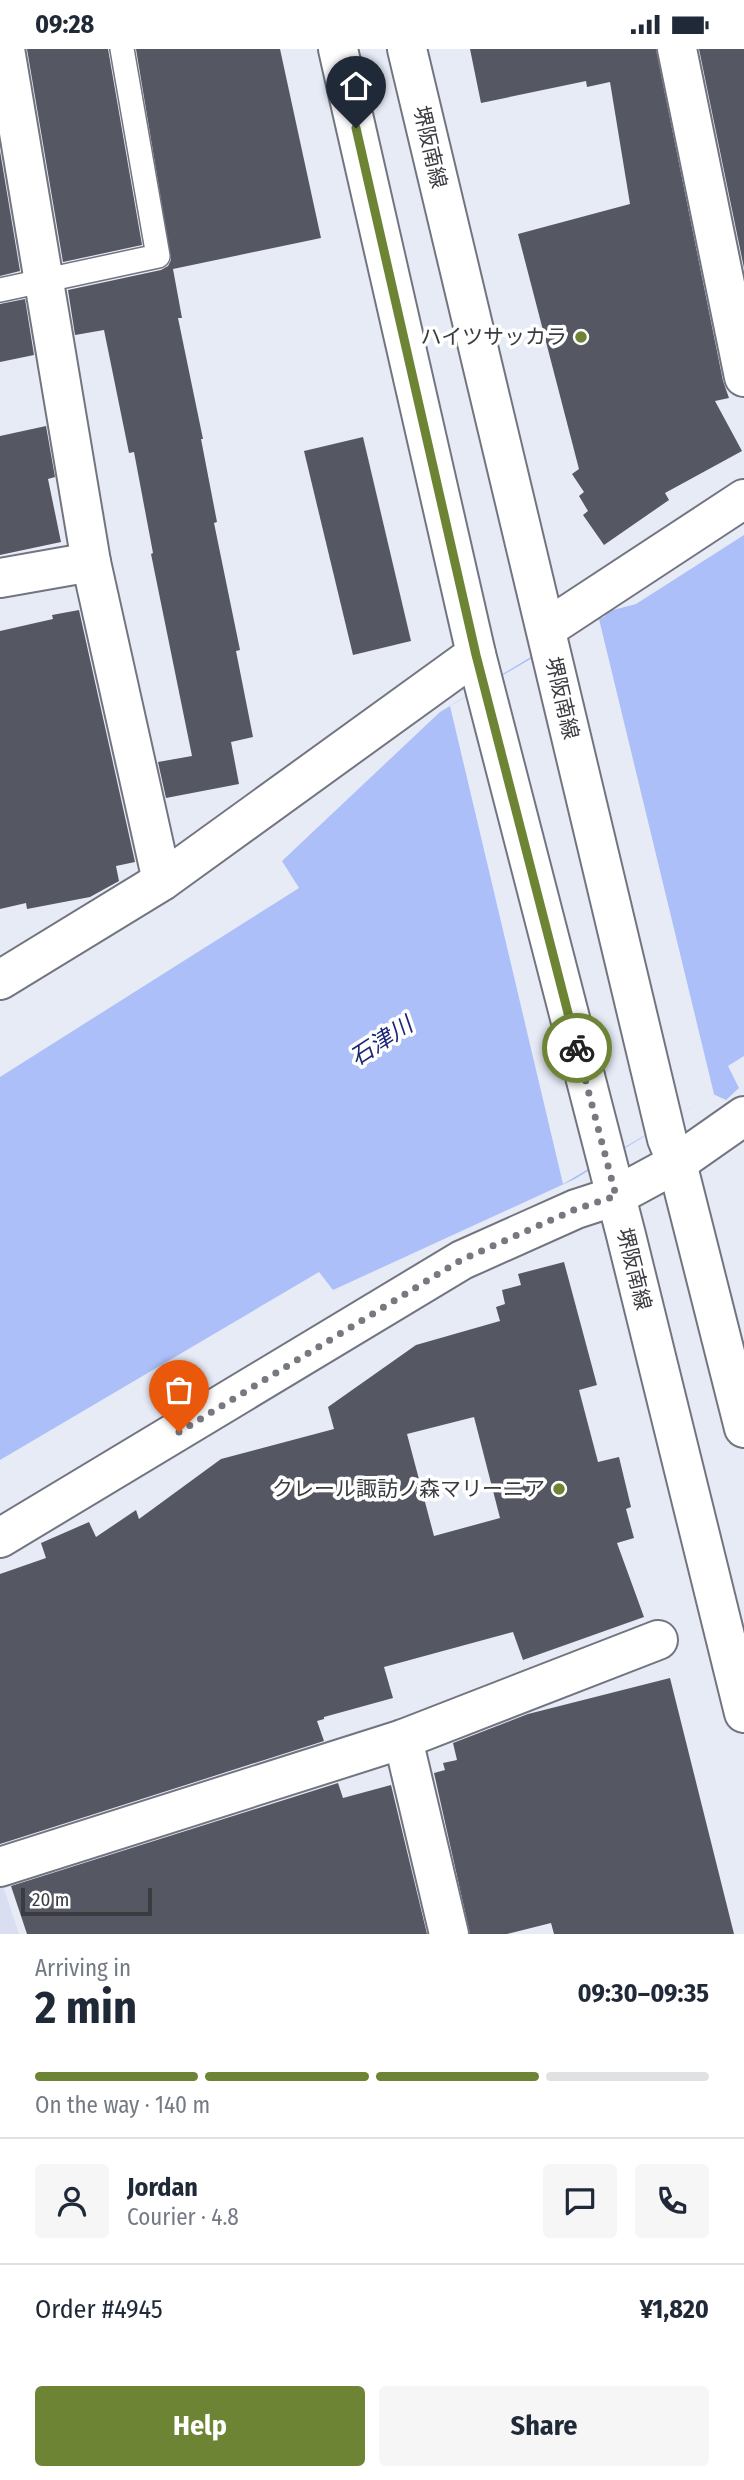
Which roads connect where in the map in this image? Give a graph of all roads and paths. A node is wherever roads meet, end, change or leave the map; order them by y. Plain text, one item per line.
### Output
1 (5, 49) edge
2 (122, 49) edge
3 (338, 49) edge
4 (407, 49) edge
5 (677, 49) edge
6 (44, 281) junction
7 (0, 290) edge
8 (744, 377) edge
9 (744, 499) edge
10 (91, 562) junction
11 (0, 578) edge
12 (548, 637) junction
13 (480, 668) junction
14 (162, 881) junction
15 (0, 980) edge
16 (744, 1116) edge
17 (672, 1151) junction
18 (612, 1183) junction
19 (744, 1427) edge
20 (0, 1538) edge
21 (658, 1640) dead end
22 (744, 1713) edge
23 (402, 1739) junction
24 (0, 1867) edge
25 (449, 1934) edge

1 - 6 street
2 - 6 lane
3 - 13 street, 堺阪南線
4 - 12 street, 堺阪南線
5 - 8 street
6 - 7 lane
6 - 10 street
9 - 12 street
10 - 11 street
10 - 14 street
12 - 17 street, 堺阪南線
13 - 14 street
13 - 18 street, 堺阪南線
14 - 15 street
16 - 17 street
17 - 18 street
17 - 19 street, 堺阪南線
18 - 20 street
18 - 22 street, 堺阪南線
21 - 23 street
23 - 24 street
23 - 25 street

